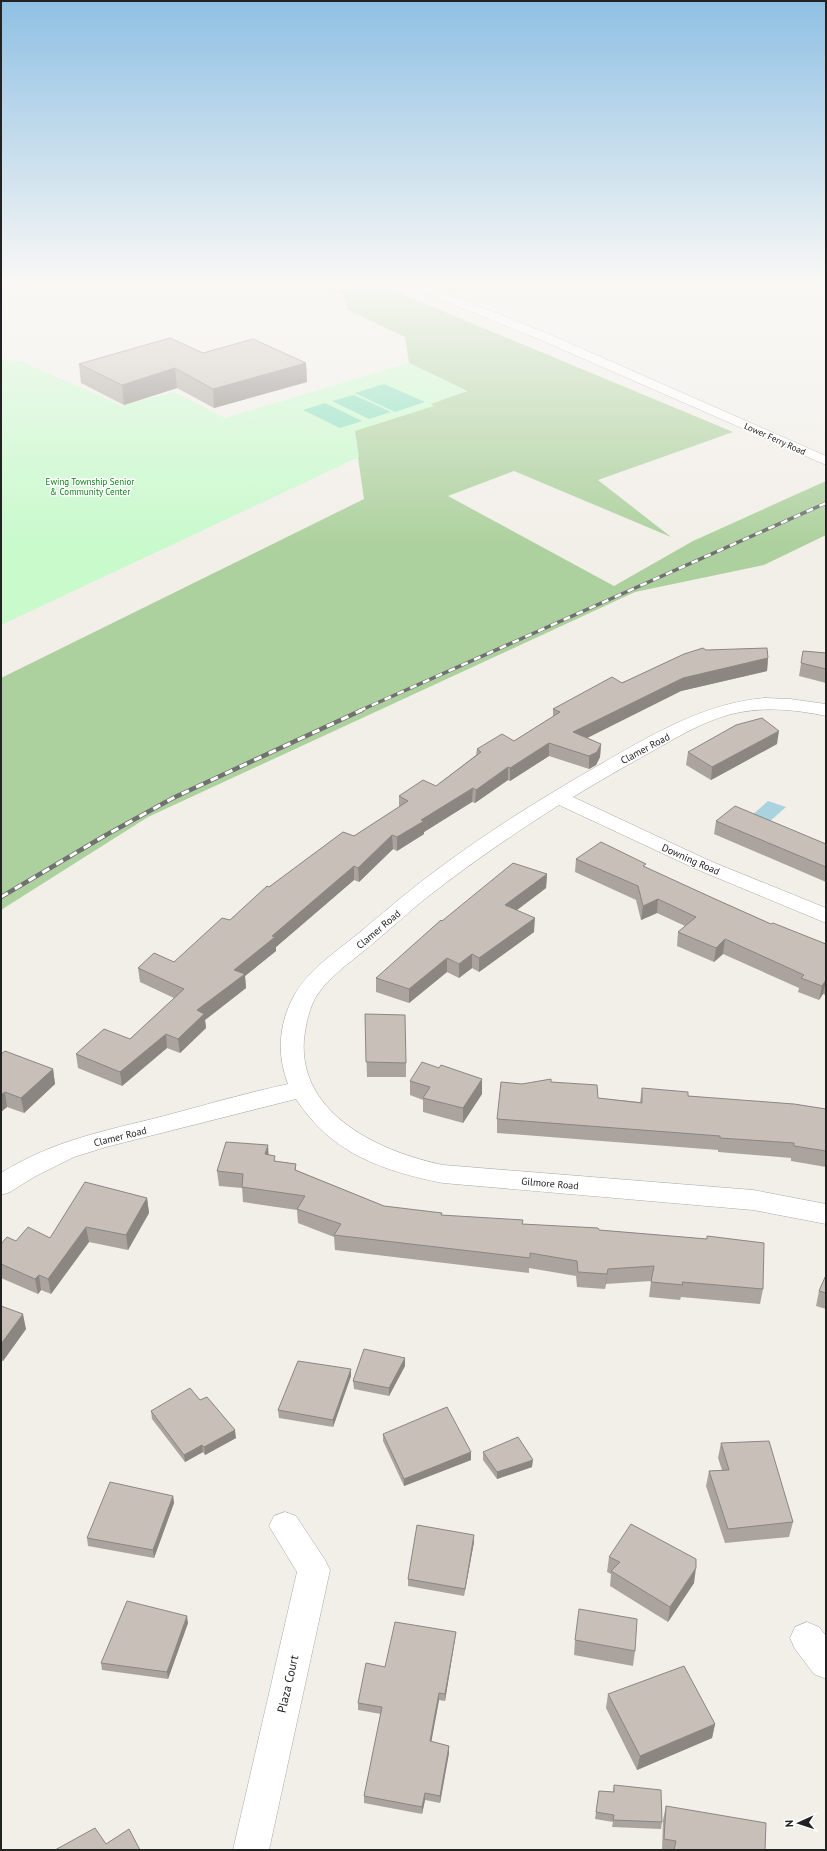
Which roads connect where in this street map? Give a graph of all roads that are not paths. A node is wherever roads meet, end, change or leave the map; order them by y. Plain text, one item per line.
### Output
1 (622, 371) edge
2 (826, 462) edge
3 (826, 710) edge
4 (558, 797) junction
5 (826, 916) edge
6 (301, 1089) junction
7 (1, 1186) edge
8 (826, 1214) edge
9 (285, 1526) dead end
10 (251, 1850) edge

1 - 2 street, Lower Ferry Road
3 - 4 street, Clamer Road
4 - 5 street, Downing Road
4 - 6 street, Clamer Road
6 - 7 street, Clamer Road
6 - 8 street, Gilmore Road
9 - 10 street, Plaza Court

